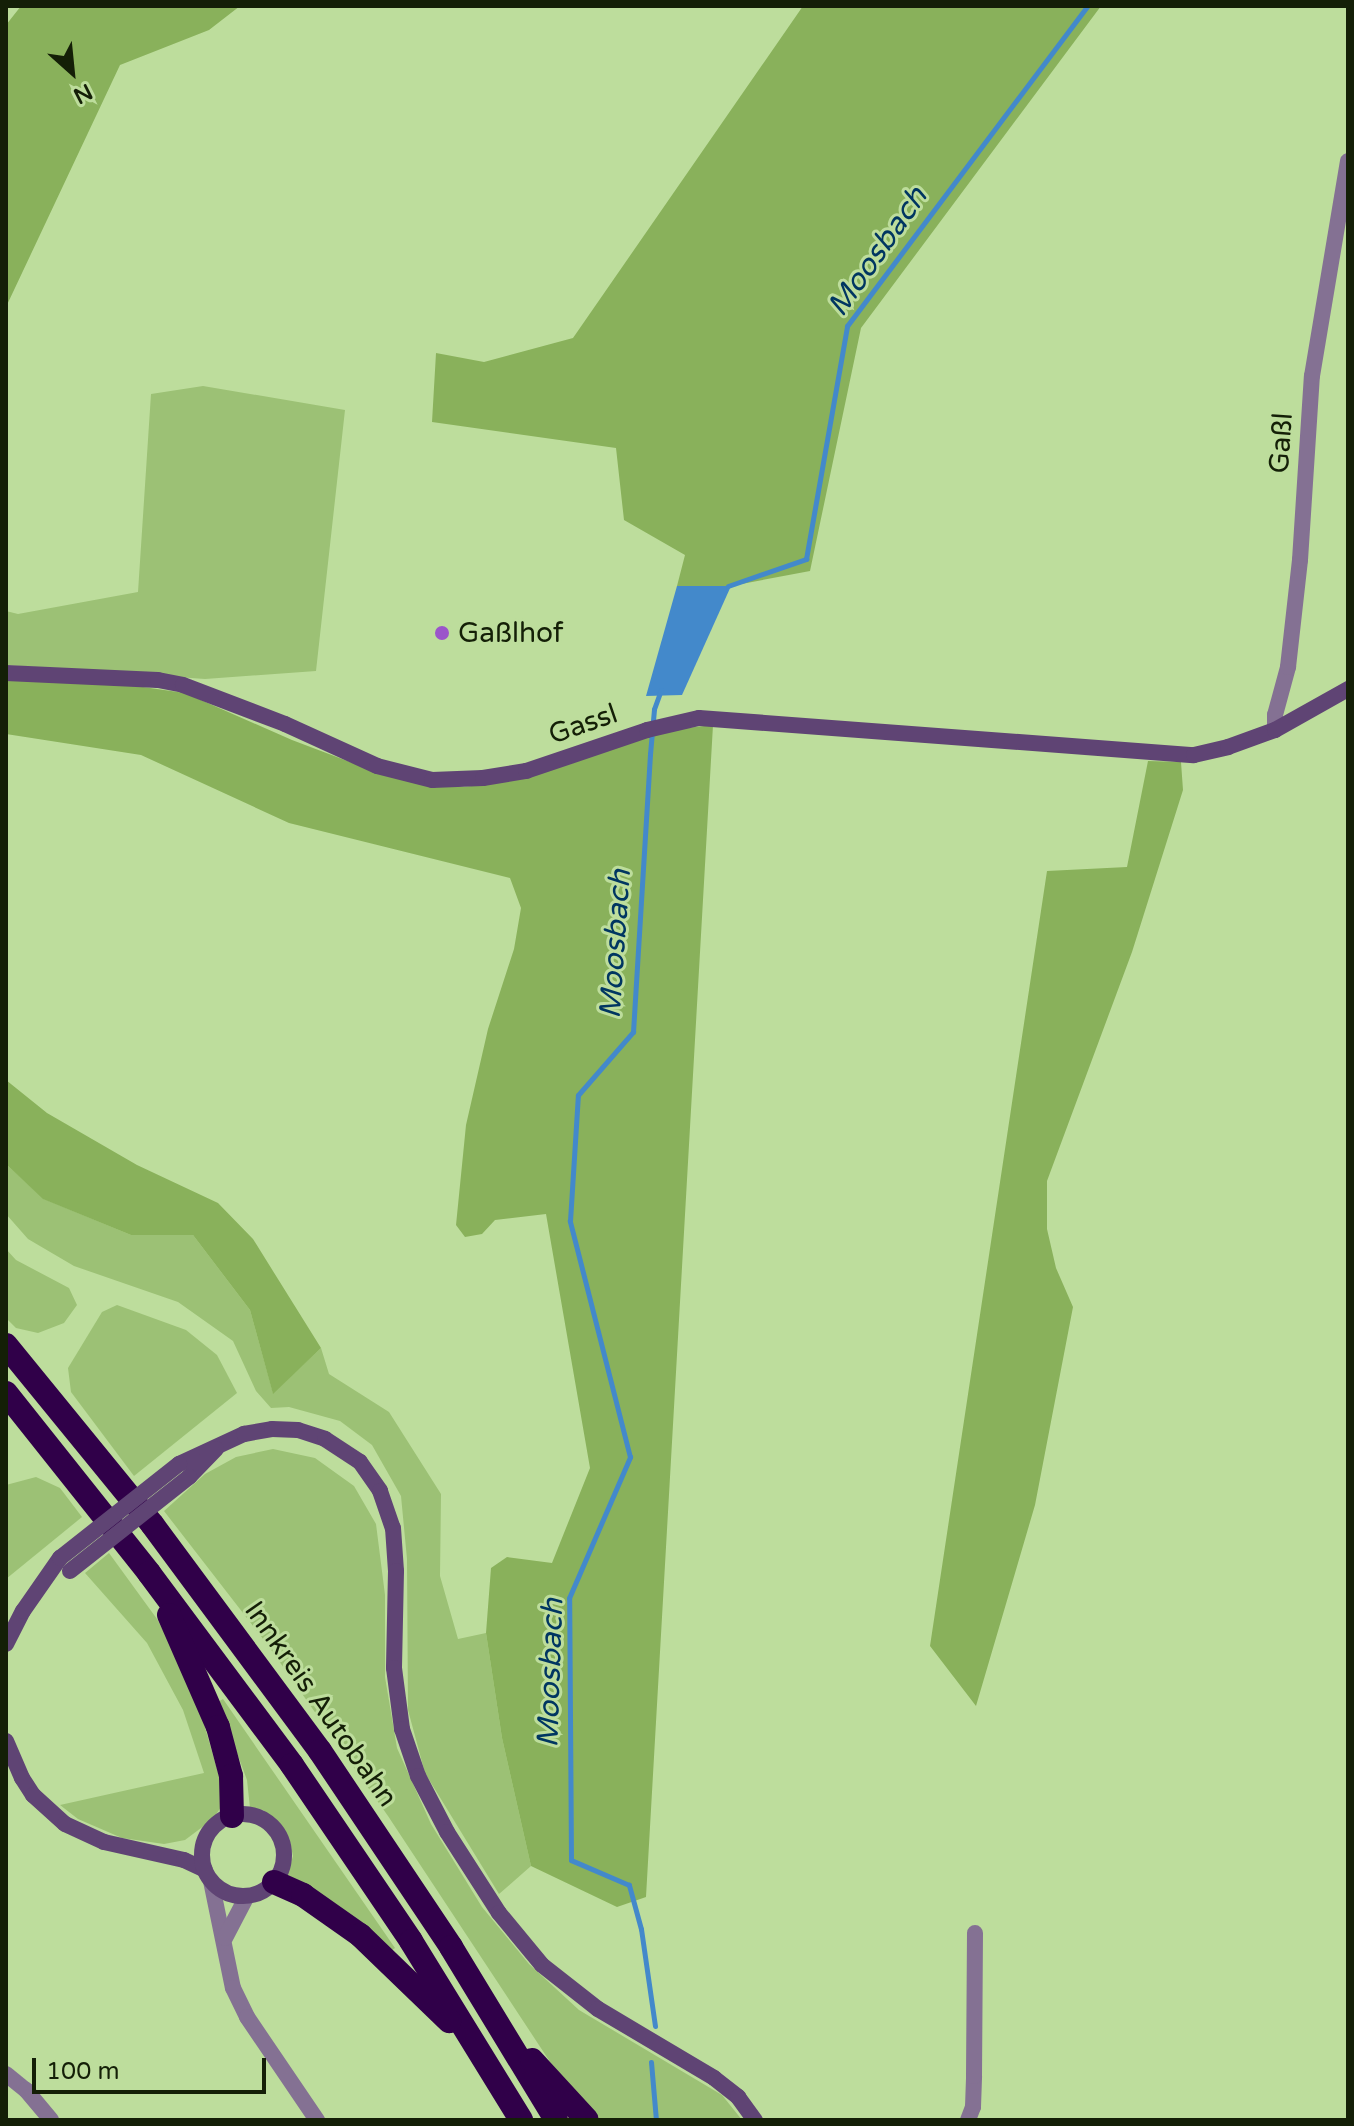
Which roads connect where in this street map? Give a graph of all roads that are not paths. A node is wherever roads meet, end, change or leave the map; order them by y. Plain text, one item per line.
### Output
1 (1348, 161) edge
2 (6, 673) edge
3 (1348, 689) edge
4 (1275, 730) junction
5 (6, 1345) edge
6 (6, 1393) edge
7 (149, 1573) junction
8 (6, 1644) edge
9 (6, 1741) edge
10 (232, 1816) junction
11 (204, 1845) junction
12 (154, 1852) junction
13 (208, 1876) junction
14 (274, 1882) junction
15 (247, 1896) junction
16 (975, 1933) dead end
17 (225, 1938) junction
18 (500, 2024) junction
19 (484, 2057) junction
20 (6, 2074) edge
21 (45, 2116) edge
22 (317, 2120) edge
23 (521, 2120) edge
24 (556, 2120) edge
25 (587, 2120) edge
26 (755, 2120) edge
27 (968, 2120) edge

1 - 4 street, Gaßl
2 - 4 street, Gassl
3 - 4 street
5 - 18 highway, Innkreis Autobahn
6 - 7 highway, Innkreis Autobahn
7 - 10 highway
7 - 19 highway, Innkreis Autobahn
8 - 26 street, bridge
9 - 12 street
10 - 11 street
10 - 14 street
11 - 12 street
11 - 13 street
12 - 13 street
13 - 15 street
13 - 17 street
14 - 15 street
14 - 19 highway
15 - 17 street
16 - 27 street
17 - 22 street
18 - 24 highway, Innkreis Autobahn
18 - 25 highway
19 - 23 highway, Innkreis Autobahn
20 - 21 street

